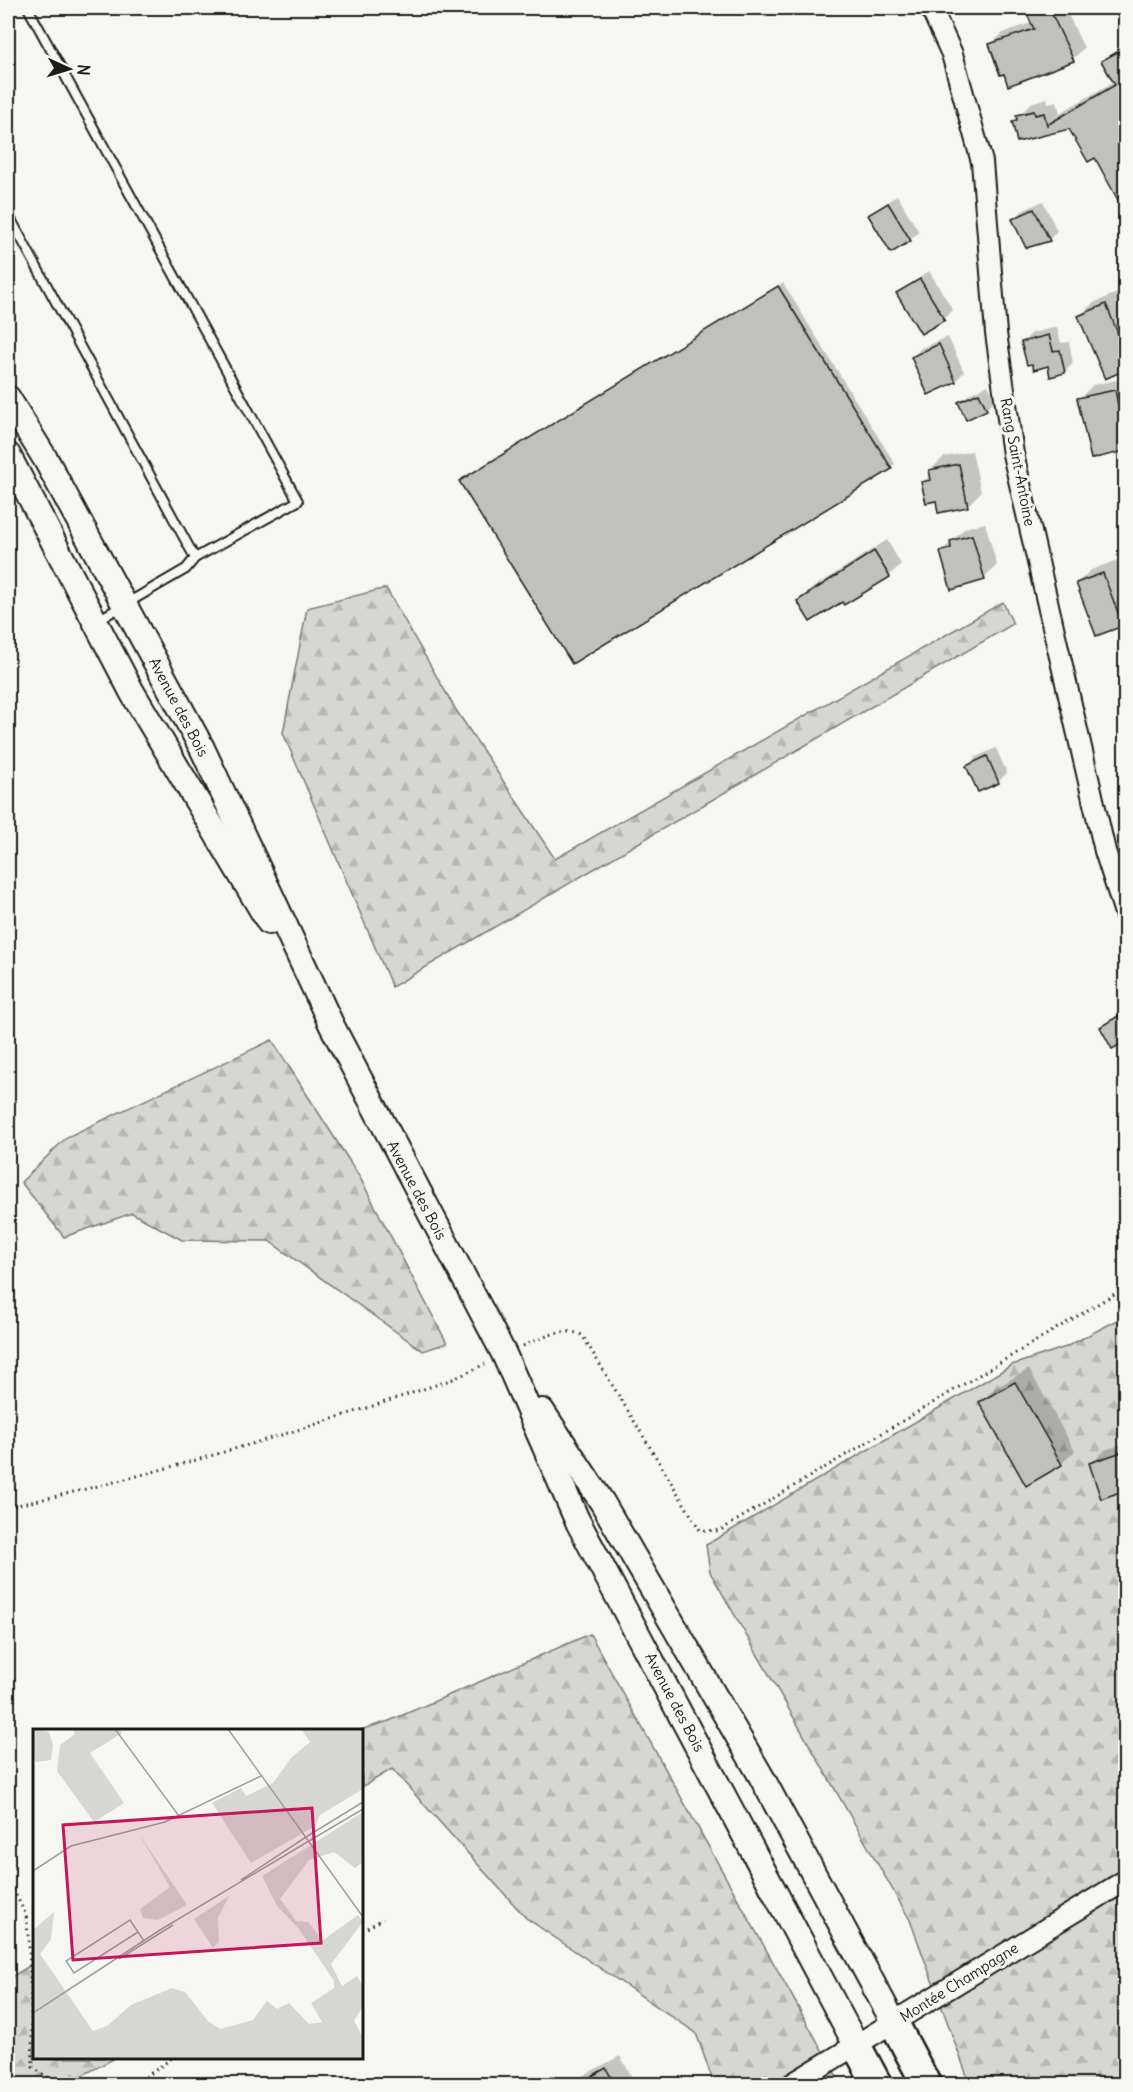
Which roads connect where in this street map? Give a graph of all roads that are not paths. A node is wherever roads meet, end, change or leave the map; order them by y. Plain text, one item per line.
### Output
1 (28, 8) edge
2 (931, 8) edge
3 (8, 214) edge
4 (8, 398) edge
5 (8, 455) edge
6 (195, 558) junction
7 (125, 604) junction
8 (94, 622) junction
9 (1125, 916) edge
10 (332, 1026) junction
11 (504, 1354) junction
12 (1125, 1880) edge
13 (894, 2023) junction
14 (856, 2045) junction
15 (792, 2085) edge
16 (877, 2085) edge
17 (926, 2085) edge

1 - 6 lane
2 - 9 street, Rang Saint-Antoine
3 - 6 lane
4 - 7 main road, Avenue des Bois
5 - 8 main road, Avenue des Bois
6 - 7 lane
7 - 8 lane
7 - 10 main road, Avenue des Bois
8 - 10 main road, Avenue des Bois
10 - 11 main road, Avenue des Bois
11 - 13 main road, Avenue des Bois
11 - 14 main road, Avenue des Bois
12 - 13 street, Montée Champagne
13 - 14 street, Montée Champagne
13 - 17 highway
14 - 15 street, Montée Champagne
14 - 16 highway

